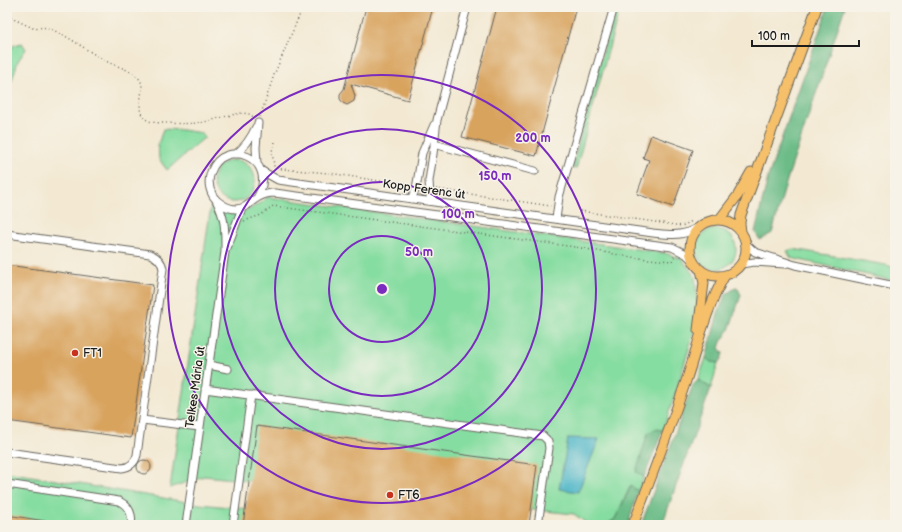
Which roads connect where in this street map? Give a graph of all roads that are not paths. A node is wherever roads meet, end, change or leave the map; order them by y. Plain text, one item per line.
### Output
1 (466, 7) edge
2 (614, 7) edge
3 (817, 7) edge
4 (436, 120) junction
5 (434, 144) junction
6 (765, 149) junction
7 (236, 154) junction
8 (257, 163) junction
9 (262, 171) junction
10 (535, 171) dead end
11 (214, 196) junction
12 (258, 198) junction
13 (411, 198) junction
14 (435, 202) junction
15 (242, 208) junction
16 (556, 219) junction
17 (719, 220) junction
18 (702, 225) junction
19 (741, 232) junction
20 (7, 234) edge
21 (746, 244) junction
22 (225, 252) junction
23 (694, 262) junction
24 (741, 264) junction
25 (795, 265) junction
26 (702, 270) junction
27 (725, 275) junction
28 (895, 286) edge
29 (696, 346) junction
30 (209, 365) junction
31 (228, 369) dead end
32 (206, 389) junction
33 (250, 395) junction
34 (142, 420) junction
35 (200, 427) junction
36 (7, 452) edge
37 (7, 484) edge
38 (131, 525) edge
39 (186, 525) edge
40 (233, 525) edge
41 (538, 525) edge
42 (633, 525) edge

1 - 4 street
2 - 16 street
3 - 6 main road
4 - 5 street
4 - 13 street
5 - 10 street
5 - 14 street
6 - 17 main road
6 - 19 main road
7 - 8 street
7 - 8 street
7 - 11 street
8 - 9 street
9 - 12 street
9 - 13 street, Kopp Ferenc út
11 - 15 street
11 - 22 street
12 - 15 street
12 - 23 street, Kopp Ferenc út
13 - 14 street, Kopp Ferenc út
14 - 16 street, Kopp Ferenc út
15 - 22 street
16 - 18 street, Kopp Ferenc út
17 - 18 main road
17 - 19 main road
18 - 23 main road
19 - 21 main road
20 - 34 street
21 - 24 main road
21 - 25 street
22 - 30 street, Telkes Mária út
23 - 26 main road
24 - 25 street
24 - 27 main road
25 - 28 street
26 - 27 main road
26 - 29 main road
27 - 29 main road
29 - 42 main road
30 - 31 street
30 - 32 street, Telkes Mária út
32 - 33 street
32 - 35 street, Telkes Mária út
33 - 40 street
33 - 41 street
34 - 35 street
34 - 36 street
35 - 39 street, Telkes Mária út
37 - 38 street

